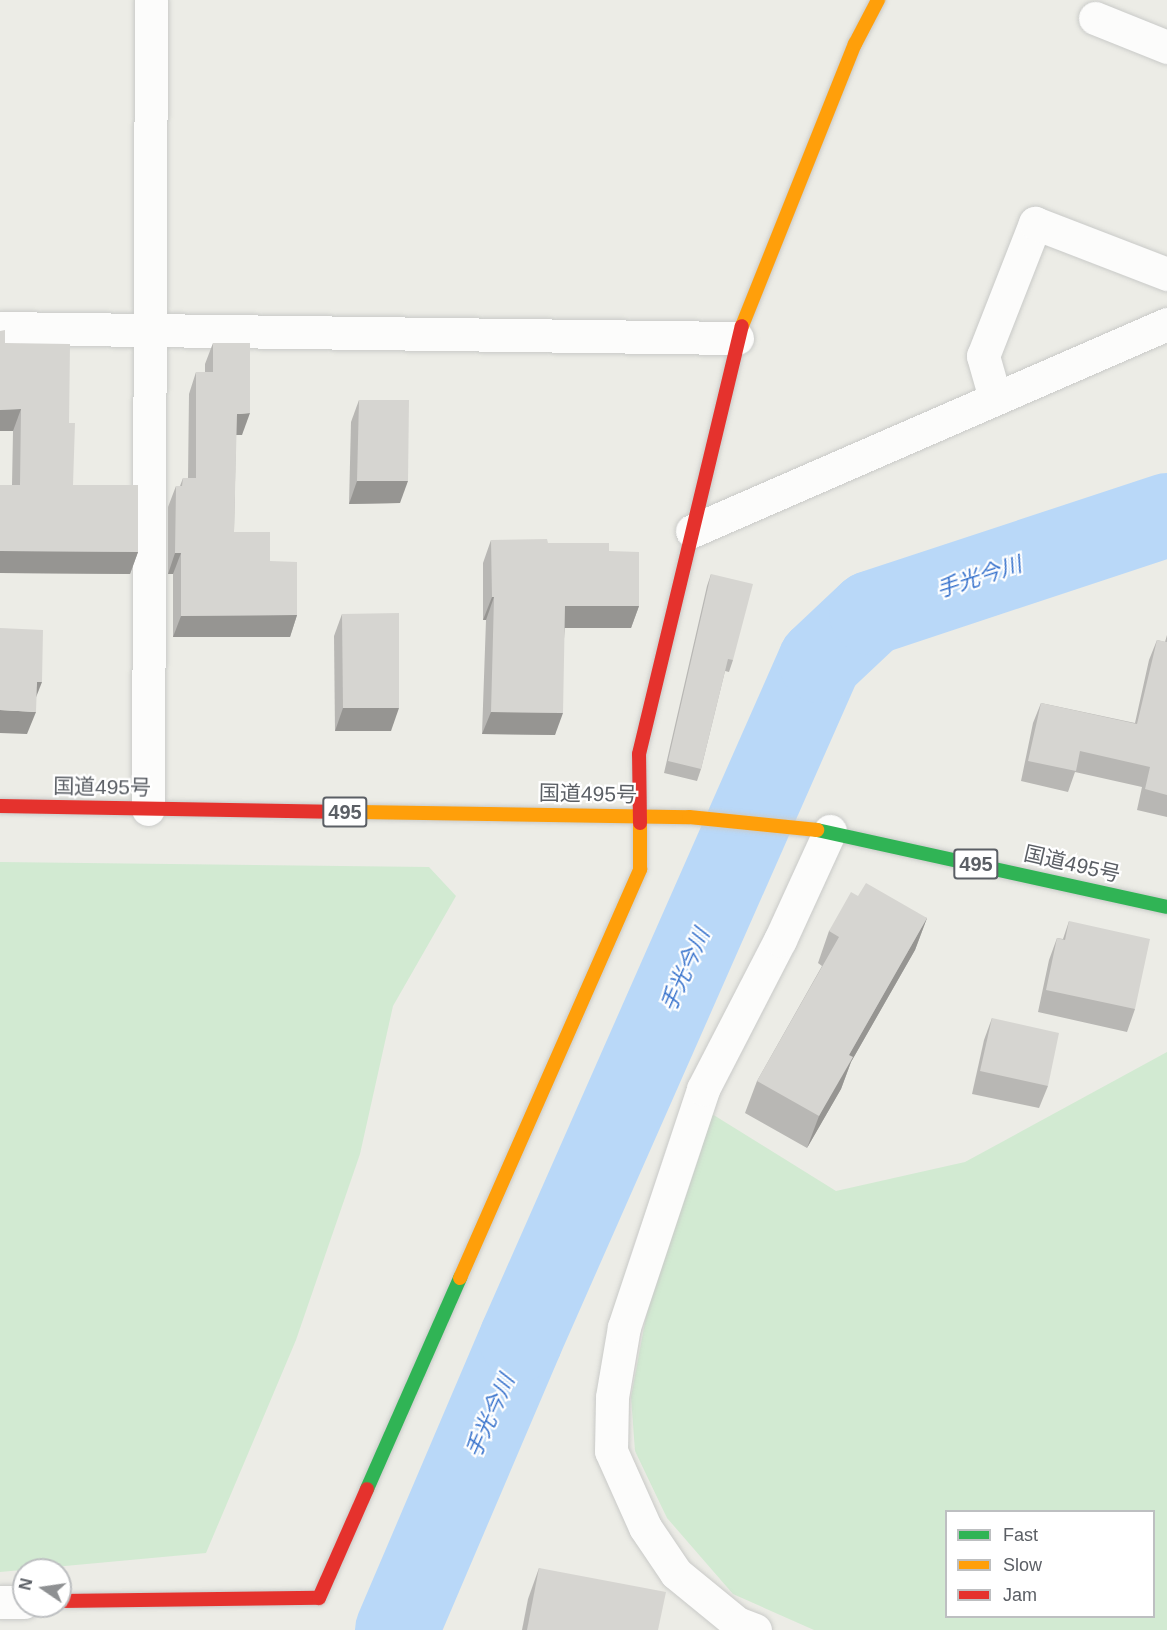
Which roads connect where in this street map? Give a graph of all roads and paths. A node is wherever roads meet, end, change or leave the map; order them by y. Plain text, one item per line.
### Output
1 (152, 0) edge
2 (878, 0) edge
3 (1095, 18) dead end
4 (1167, 47) edge
5 (1167, 274) edge
6 (1167, 324) edge
7 (0, 328) edge
8 (148, 332) junction
9 (737, 338) junction
10 (995, 398) junction
11 (692, 531) junction
12 (0, 806) edge
13 (148, 809) junction
14 (639, 816) junction
15 (830, 831) junction
16 (1167, 907) edge
17 (72, 1601) edge
18 (755, 1630) edge

1 - 8 street
2 - 9 main road
3 - 4 street
5 - 10 street
6 - 10 street
7 - 8 street
8 - 9 street
8 - 13 street
9 - 11 main road
10 - 11 street
11 - 14 main road
12 - 13 main road, 国道495号 / 495
13 - 14 main road, 国道495号 / 495
14 - 15 main road, 国道495号 / 495
14 - 17 main road
15 - 16 main road, 国道495号 / 495
15 - 18 street

